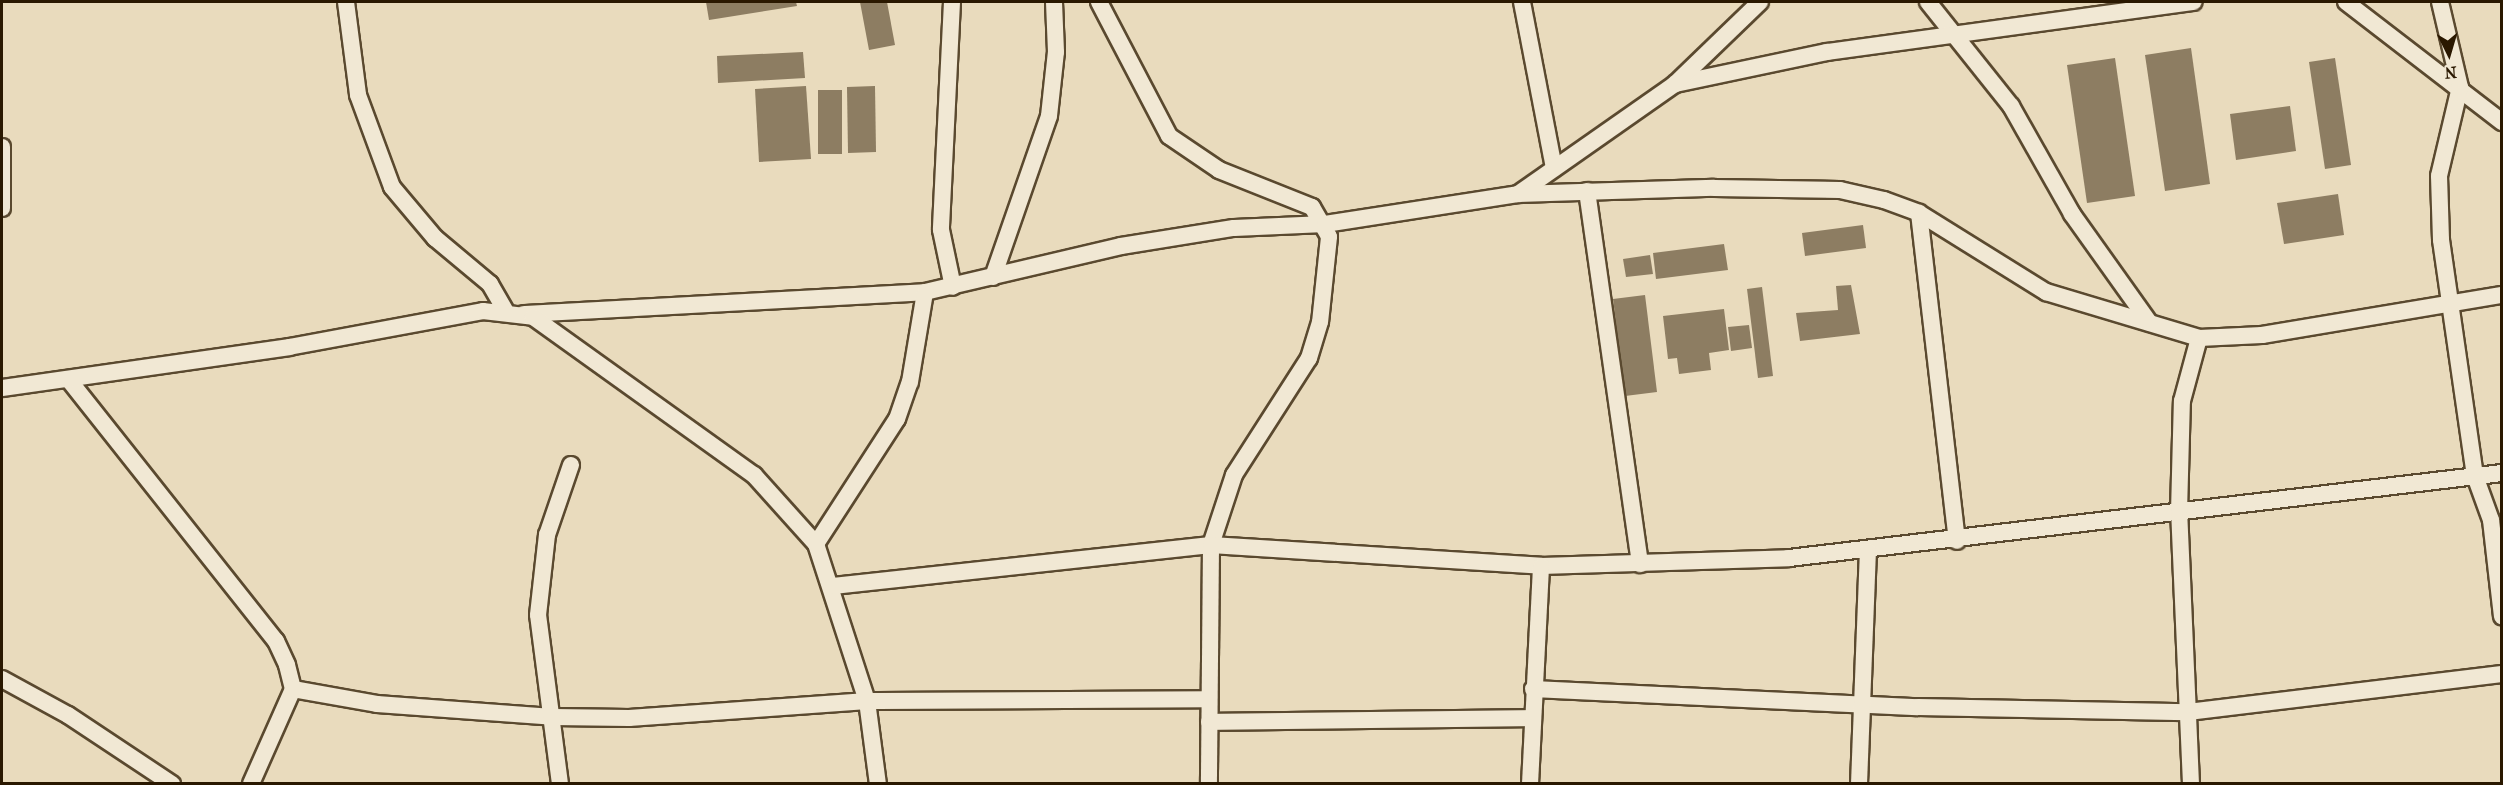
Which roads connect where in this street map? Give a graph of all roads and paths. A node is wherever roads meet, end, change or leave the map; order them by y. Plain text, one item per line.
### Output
1 (346, 2) edge
2 (952, 2) edge
3 (1054, 2) edge
4 (1099, 2) edge
5 (1522, 2) edge
6 (1760, 2) edge
7 (1928, 2) edge
8 (2194, 2) edge
9 (2346, 2) edge
10 (2440, 2) edge
11 (1954, 34) junction
12 (1675, 84) junction
13 (2460, 87) junction
14 (2502, 122) edge
15 (2, 147) edge
16 (1554, 168) junction
17 (1587, 191) junction
18 (1518, 194) junction
19 (2, 208) edge
20 (1919, 213) junction
21 (1325, 224) junction
22 (993, 277) junction
23 (953, 287) junction
24 (925, 292) junction
25 (2502, 295) edge
26 (2448, 301) junction
27 (505, 310) junction
28 (524, 314) junction
29 (2148, 322) junction
30 (2199, 338) junction
31 (69, 380) junction
32 (2, 388) edge
33 (571, 465) dead end
34 (2502, 473) edge
35 (2475, 476) junction
36 (2179, 512) junction
37 (1957, 541) junction
38 (816, 544) junction
39 (1211, 545) junction
40 (1868, 551) junction
41 (1640, 564) junction
42 (1541, 566) junction
43 (833, 586) junction
44 (2502, 616) edge
45 (2502, 674) edge
46 (2, 679) edge
47 (293, 689) junction
48 (1533, 689) junction
49 (1208, 699) junction
50 (867, 701) junction
51 (1860, 704) junction
52 (2188, 712) junction
53 (553, 717) junction
54 (1532, 718) junction
55 (1209, 722) junction
56 (172, 783) edge
57 (251, 783) edge
58 (560, 783) edge
59 (878, 783) edge
60 (1209, 783) edge
61 (1530, 783) edge
62 (1859, 783) edge
63 (2191, 783) edge

1 - 27 street
2 - 23 street
3 - 22 street
4 - 21 street
5 - 16 street
6 - 12 street
7 - 11 street
8 - 11 street
9 - 13 street
10 - 13 street
11 - 12 street
11 - 29 street
12 - 16 street
13 - 14 street
13 - 26 street
15 - 19 street
16 - 18 street
17 - 18 street
17 - 20 street
17 - 41 street
18 - 21 street
20 - 29 street
20 - 37 street
21 - 22 street
21 - 39 street
22 - 23 street
23 - 24 street
24 - 28 street
24 - 38 street
25 - 26 street
26 - 30 street
26 - 35 street
27 - 28 street
27 - 31 street
28 - 38 street
29 - 30 street
30 - 36 street
31 - 32 street
31 - 47 street
33 - 53 street
34 - 35 street
35 - 36 street
35 - 44 street
36 - 37 street
36 - 52 street
37 - 40 street
38 - 43 street
39 - 42 street
39 - 43 street
39 - 49 street
40 - 41 street
40 - 51 street
41 - 42 street
42 - 48 street
43 - 50 street
45 - 52 street
46 - 56 street
47 - 53 street
47 - 57 street
48 - 51 street
48 - 54 street
49 - 50 street
49 - 55 street
50 - 53 street
50 - 59 street
51 - 52 street
51 - 62 street
52 - 63 street
53 - 58 street
54 - 55 street
54 - 61 street
55 - 60 street

